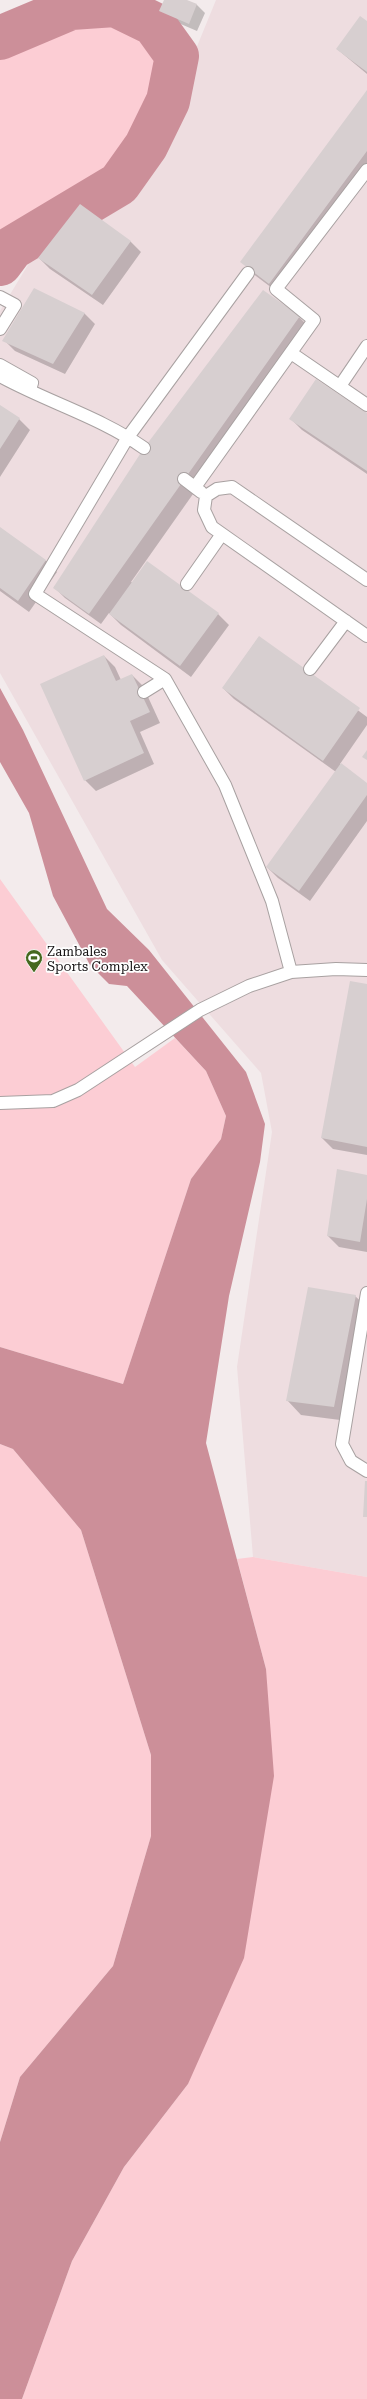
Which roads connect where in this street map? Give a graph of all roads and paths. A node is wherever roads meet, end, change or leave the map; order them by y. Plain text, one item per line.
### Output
1 (367, 170) edge
2 (248, 273) dead end
3 (0, 297) edge
4 (0, 329) edge
5 (367, 346) edge
6 (291, 353) junction
7 (0, 365) edge
8 (0, 376) edge
9 (340, 386) junction
10 (29, 390) junction
11 (367, 405) edge
12 (128, 437) junction
13 (144, 448) dead end
14 (184, 479) dead end
15 (195, 487) junction
16 (206, 496) junction
17 (222, 534) junction
18 (367, 580) edge
19 (188, 584) dead end
20 (346, 621) junction
21 (367, 636) edge
22 (310, 669) dead end
23 (165, 679) junction
24 (144, 692) dead end
25 (367, 970) edge
26 (291, 972) junction
27 (0, 1103) edge
28 (367, 1293) edge
29 (367, 1471) edge

1 - 6 lane
2 - 12 lane
3 - 4 lane
5 - 9 lane
6 - 9 lane
6 - 15 lane
7 - 10 lane
8 - 10 lane
9 - 11 lane
10 - 12 lane
12 - 13 lane
12 - 23 lane
14 - 15 lane
15 - 16 lane
16 - 17 lane
16 - 18 lane
17 - 19 lane
17 - 20 lane
20 - 21 lane
20 - 22 lane
23 - 24 lane
23 - 26 lane
25 - 26 lane
26 - 27 lane
28 - 29 lane

